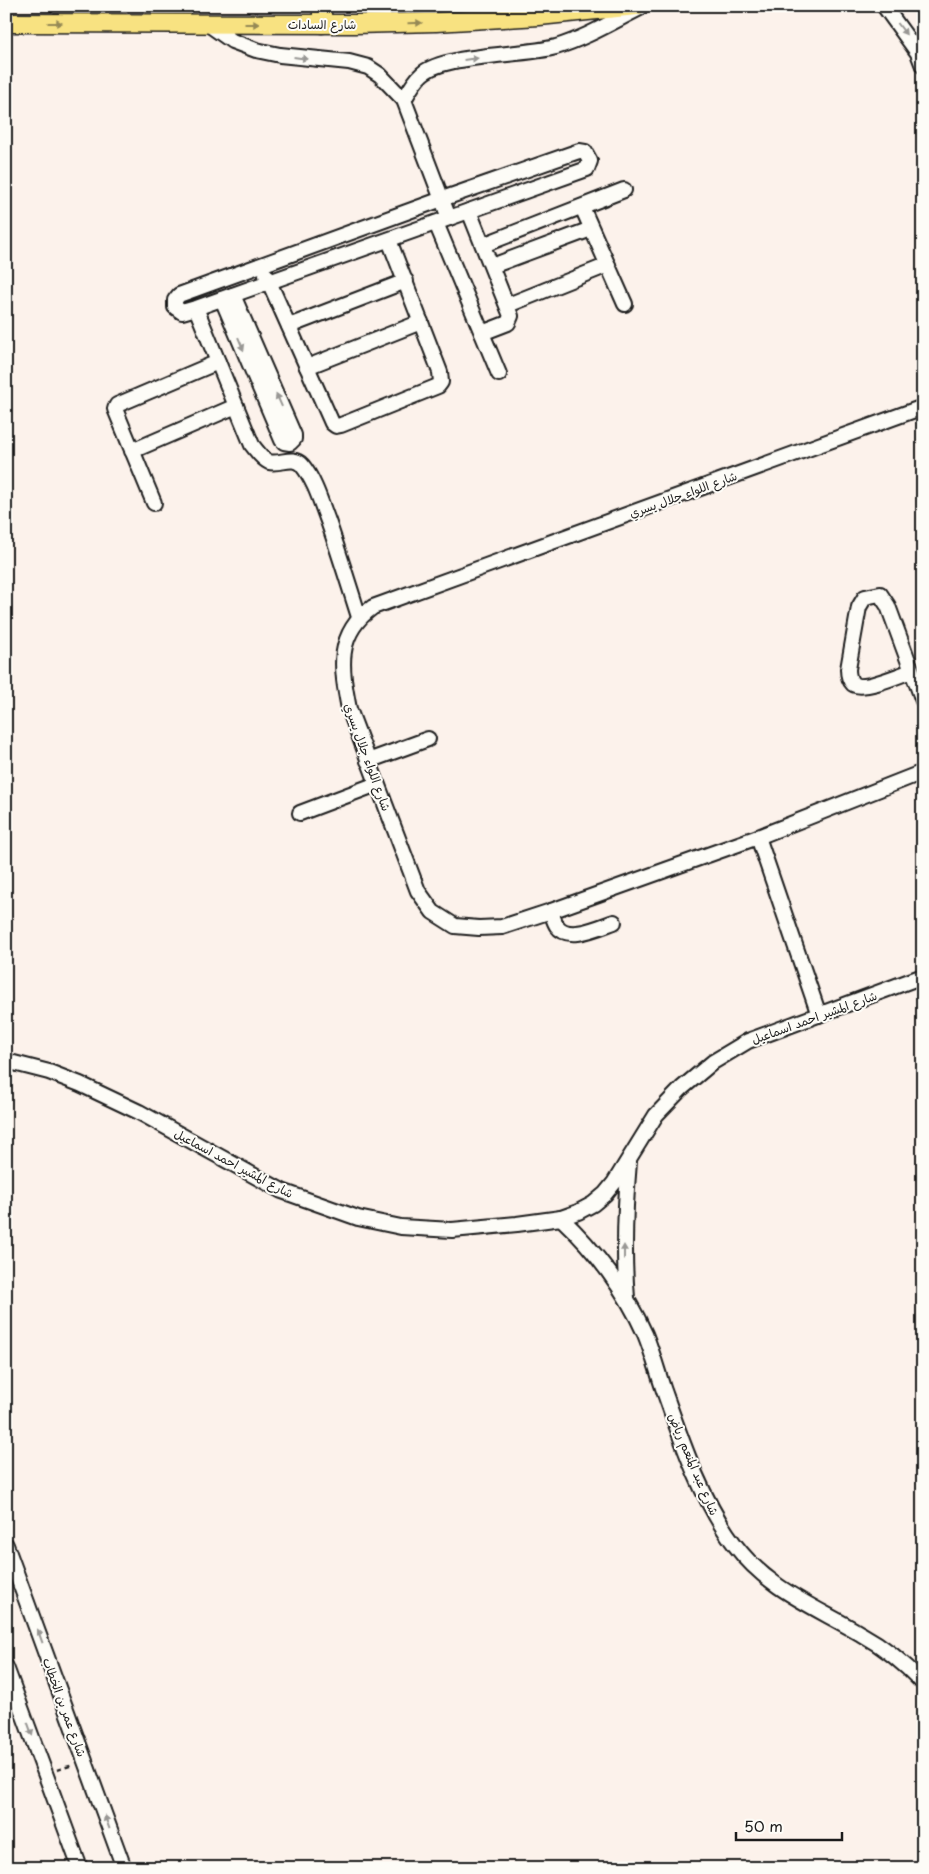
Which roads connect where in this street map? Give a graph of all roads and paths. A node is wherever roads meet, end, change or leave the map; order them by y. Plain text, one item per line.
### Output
1 (322, 6) edge
2 (636, 6) edge
3 (643, 6) edge
4 (884, 6) edge
5 (6, 23) edge
6 (208, 24) junction
7 (322, 24) junction
8 (921, 54) edge
9 (404, 100) junction
10 (624, 190) dead end
11 (442, 199) junction
12 (582, 207) junction
13 (469, 211) junction
14 (443, 221) junction
15 (591, 229) junction
16 (389, 240) junction
17 (483, 245) junction
18 (262, 265) junction
19 (608, 265) junction
20 (492, 266) junction
21 (406, 281) junction
22 (270, 282) junction
23 (228, 297) junction
24 (625, 304) dead end
25 (508, 306) junction
26 (196, 308) junction
27 (421, 322) junction
28 (289, 326) junction
29 (482, 333) junction
30 (218, 362) junction
31 (307, 367) junction
32 (499, 374) dead end
33 (236, 406) junction
34 (923, 407) edge
35 (132, 451) junction
36 (154, 503) dead end
37 (360, 617) junction
38 (912, 671) junction
39 (923, 701) edge
40 (428, 739) dead end
41 (368, 761) junction
42 (923, 772) edge
43 (377, 784) junction
44 (300, 813) dead end
45 (758, 837) junction
46 (551, 911) junction
47 (614, 922) dead end
48 (923, 976) edge
49 (819, 1015) junction
50 (6, 1061) edge
51 (629, 1159) junction
52 (561, 1218) junction
53 (627, 1301) junction
54 (6, 1545) edge
55 (6, 1667) edge
56 (923, 1683) edge
57 (84, 1761) junction
58 (46, 1774) junction
59 (80, 1868) edge
60 (124, 1868) edge

1 - 7 main road
7 -> 2 main road, شارع السادات
9 -> 3 street
4 -> 8 street
5 -> 6 main road, شارع السادات
6 -> 7 main road, شارع السادات
6 -> 9 street
9 - 11 street
10 - 12 street
11 - 13 street
11 - 14 street
11 - 18 street
12 - 15 street
12 - 17 street
13 - 14 street
13 - 17 street
14 - 16 street
14 - 29 street
15 - 19 street
15 - 20 street
16 - 21 street
16 - 22 street
17 - 20 street
18 - 22 street
18 - 26 street
19 - 24 street
19 - 25 street
20 - 25 street
21 - 27 street
21 - 28 street
22 - 23 street
22 - 28 street
23 -> 23 street
23 - 26 street
25 - 29 street
26 - 30 street
27 - 31 street
27 - 31 street
28 - 31 street
29 - 32 street
30 - 33 street
30 - 35 street
33 - 35 street
33 - 37 street
34 - 37 street, شارع اللواء جلال يسري
35 - 36 street
37 - 41 street, شارع اللواء جلال يسري
38 - 38 street
38 - 39 street
40 - 41 street
41 - 43 street, شارع اللواء جلال يسري
42 - 45 street, شارع اللواء جلال يسري
43 - 44 street
43 - 46 street, شارع اللواء جلال يسري
45 - 46 street, شارع اللواء جلال يسري
45 - 49 street
46 - 47 street
48 - 49 street, شارع المشير احمد اسماعيل
49 - 51 street, شارع المشير احمد اسماعيل
50 - 52 street, شارع المشير احمد اسماعيل
51 - 52 street, شارع المشير احمد اسماعيل
53 -> 51 street, شارع عبد المنعم رياض
52 - 53 street, شارع عبد المنعم رياض
53 - 56 street, شارع عبد المنعم رياض
57 -> 54 street, شارع عمر بن الخطاب
55 -> 58 street
57 - 58 path
60 -> 57 street, شارع عمر بن الخطاب
58 - 59 street

